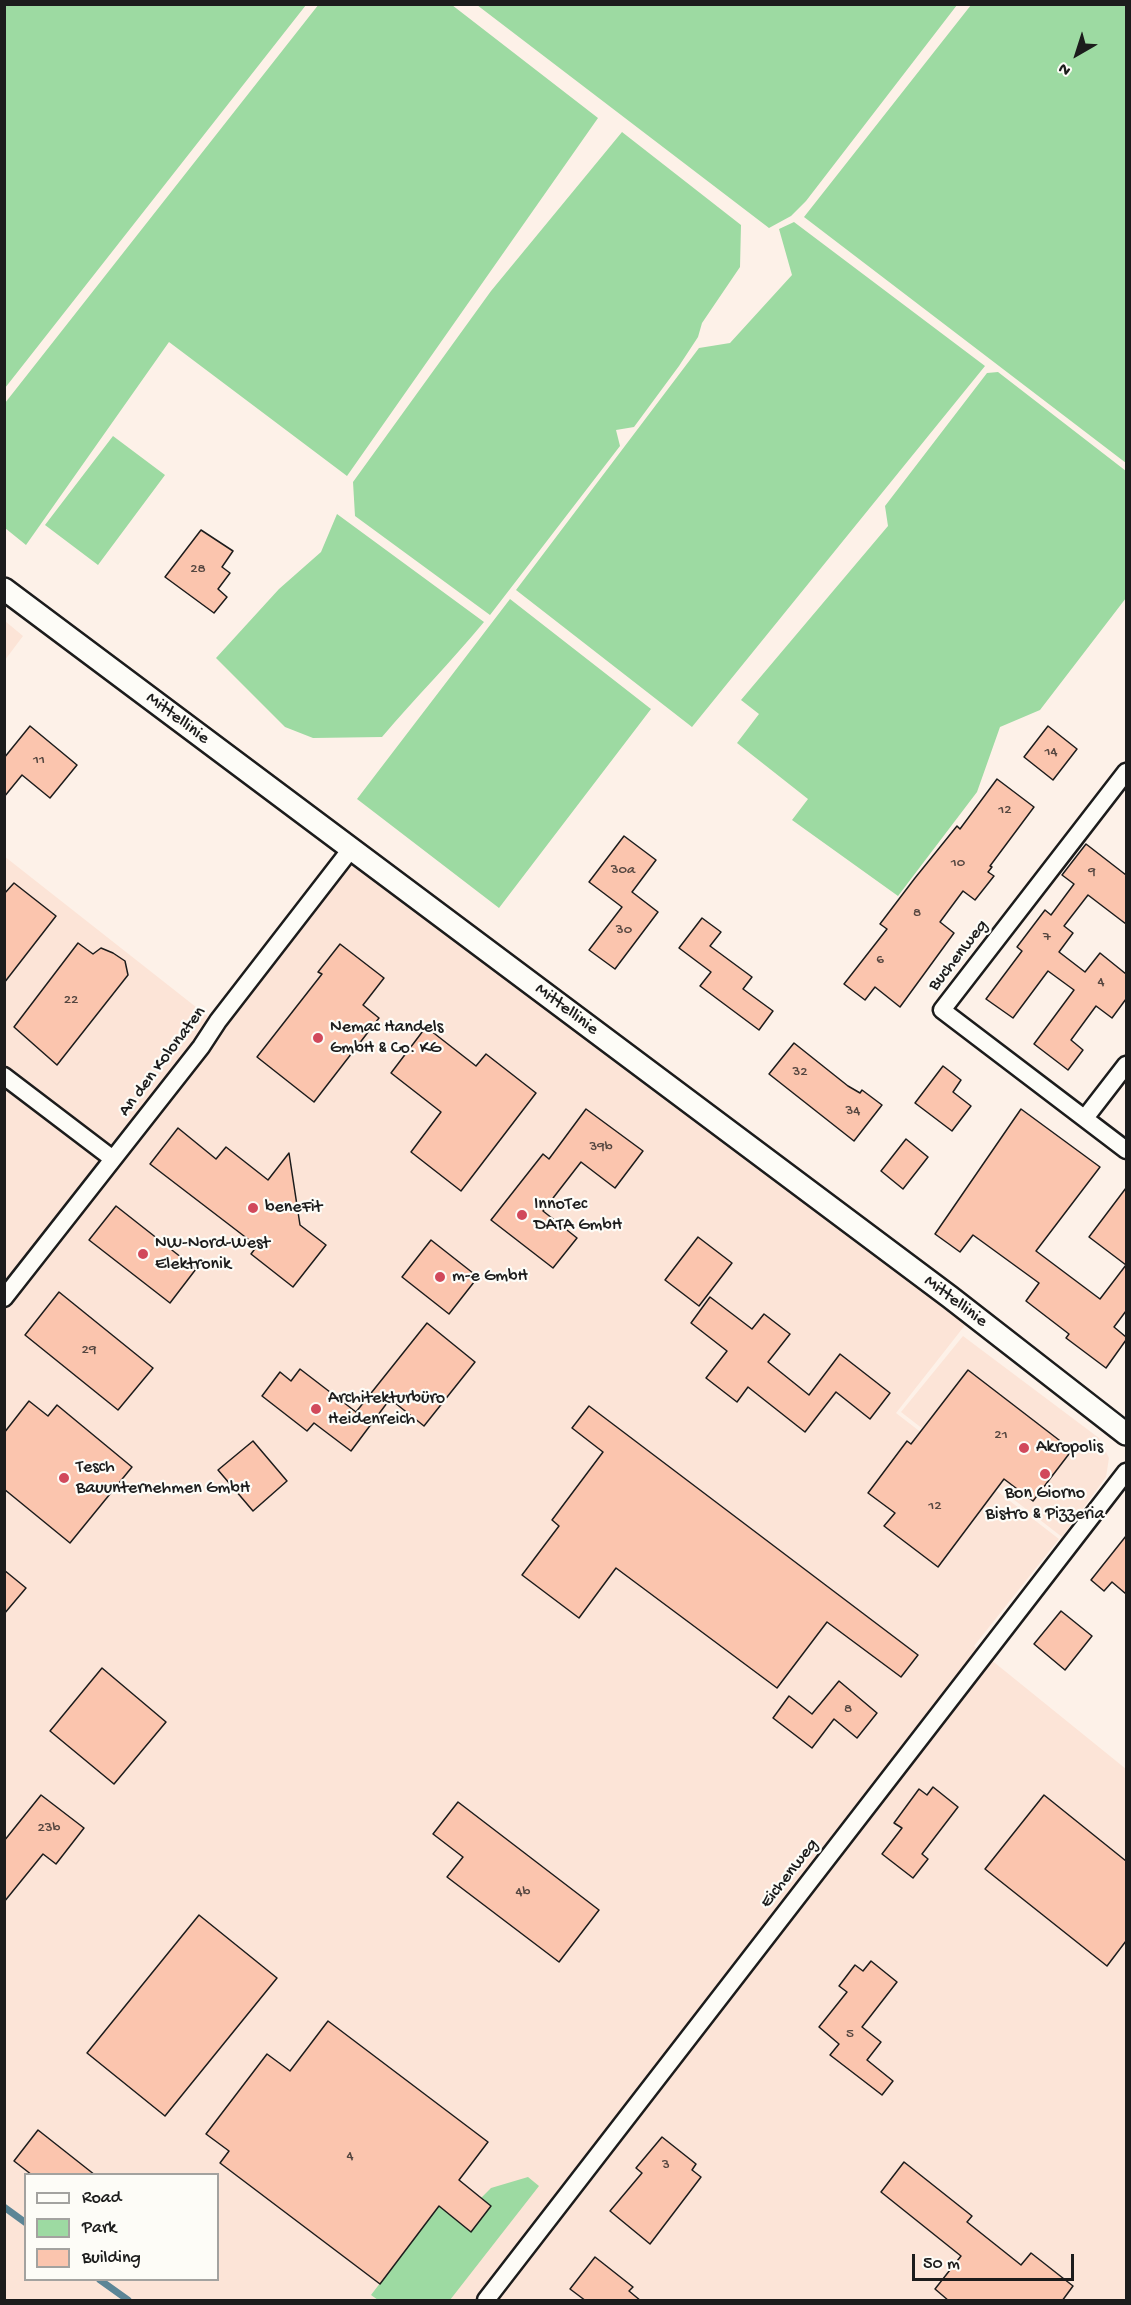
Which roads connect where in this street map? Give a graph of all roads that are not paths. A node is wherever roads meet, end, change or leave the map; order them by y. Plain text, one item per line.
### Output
1 (4, 589) edge
2 (1126, 772) edge
3 (351, 849) junction
4 (1126, 1065) edge
5 (4, 1076) edge
6 (1084, 1118) junction
7 (1126, 1150) edge
8 (113, 1159) junction
9 (4, 1298) edge
10 (1126, 1434) edge
11 (1126, 1472) edge
12 (486, 2301) edge

1 - 3 street, Mittellinie
2 - 6 street, Buchenweg
3 - 8 street, An den Kolonaten
3 - 10 street, Mittellinie
4 - 6 street
5 - 8 street
6 - 7 street, Buchenweg
8 - 9 street, An den Kolonaten
11 - 12 street, Eichenweg

